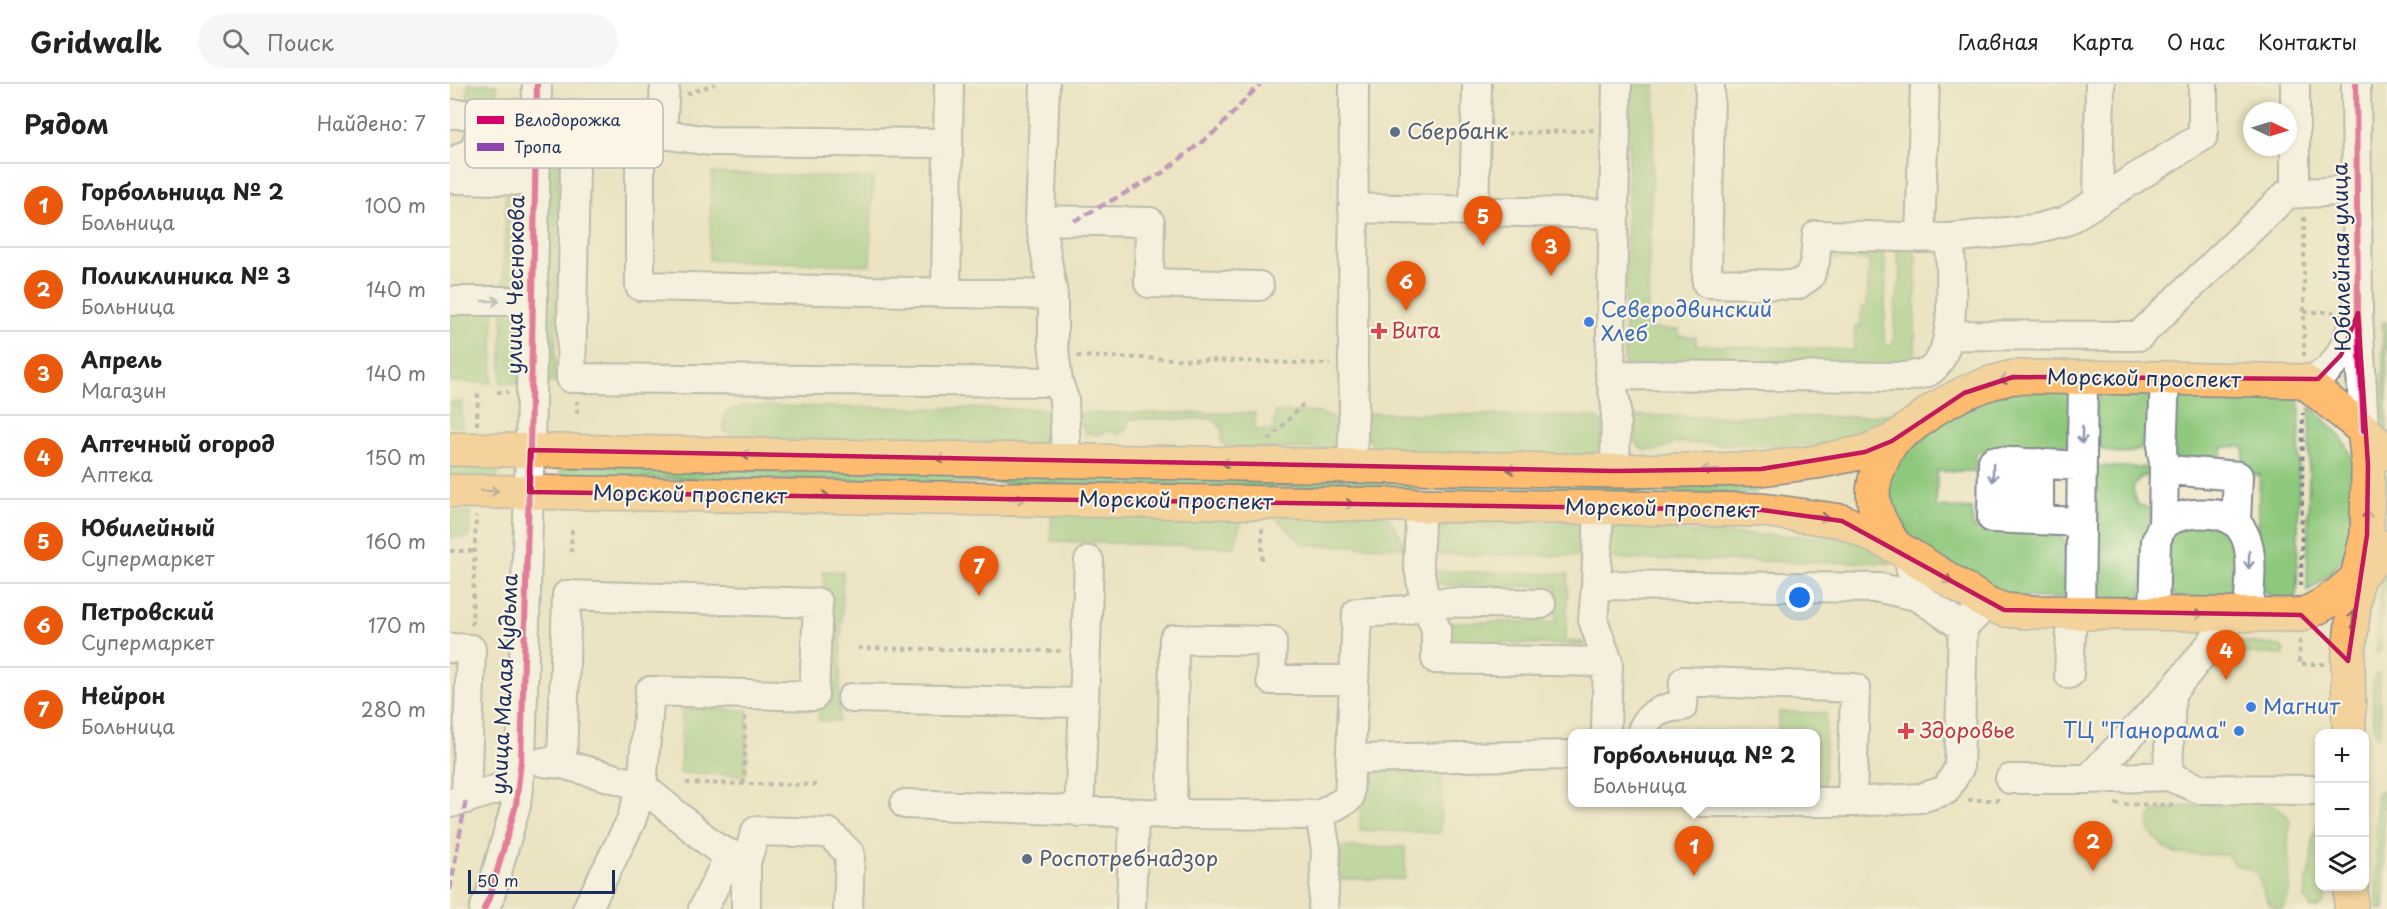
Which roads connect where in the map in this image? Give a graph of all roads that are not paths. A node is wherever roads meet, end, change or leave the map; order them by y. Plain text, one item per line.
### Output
1 (537, 84) edge
2 (665, 84) edge
3 (949, 84) edge
4 (1045, 84) edge
5 (1354, 84) edge
6 (1476, 84) edge
7 (1617, 84) edge
8 (1710, 84) edge
9 (1925, 84) edge
10 (2100, 84) edge
11 (2203, 84) edge
12 (2295, 84) edge
13 (2356, 84) edge
14 (537, 99) edge
15 (660, 99) edge
16 (450, 114) edge
17 (465, 115) edge
18 (663, 131) edge
19 (948, 143) junction
20 (465, 159) edge
21 (535, 168) edge
22 (575, 168) edge
23 (648, 168) edge
24 (453, 172) edge
25 (535, 181) junction
26 (2357, 190) junction
27 (2299, 193) junction
28 (2098, 201) junction
29 (1353, 208) junction
30 (1474, 211) junction
31 (1615, 214) junction
32 (1040, 220) junction
33 (1920, 238) junction
34 (1950, 238) junction
35 (1259, 285) dead end
36 (946, 293) junction
37 (1053, 295) junction
38 (450, 301) edge
39 (532, 301) junction
40 (2348, 313) junction
41 (1950, 335) junction
42 (1057, 369) junction
43 (1610, 375) junction
44 (2083, 377) junction
45 (2165, 378) junction
46 (2304, 384) junction
47 (2364, 430) junction
48 (1892, 441) junction
49 (450, 449) edge
50 (530, 450) junction
51 (2387, 453) edge
52 (1066, 461) junction
53 (2028, 463) junction
54 (2164, 463) junction
55 (1352, 465) junction
56 (2081, 466) junction
57 (1761, 469) junction
58 (1615, 471) junction
59 (450, 491) edge
60 (529, 492) junction
61 (1421, 505) junction
62 (1599, 507) junction
63 (1762, 510) junction
64 (2217, 516) junction
65 (2028, 520) junction
66 (2081, 522) junction
67 (2163, 524) junction
68 (2387, 547) edge
69 (1902, 551) junction
70 (1089, 561) dead end
71 (2357, 577) junction
72 (1596, 585) junction
73 (1917, 596) junction
74 (1425, 602) junction
75 (1541, 604) dead end
76 (1988, 604) junction
77 (2301, 612) junction
78 (2076, 613) junction
79 (2154, 614) junction
80 (2241, 615) junction
81 (1963, 627) junction
82 (461, 648) edge
83 (1608, 662) junction
84 (2338, 662) junction
85 (2069, 674) dead end
86 (1354, 680) junction
87 (2171, 693) junction
88 (852, 698) dead end
89 (1083, 703) junction
90 (1604, 729) edge
91 (1643, 729) edge
92 (2348, 729) edge
93 (1568, 755) edge
94 (1351, 759) junction
95 (521, 760) junction
96 (562, 764) junction
97 (2168, 776) junction
98 (2010, 779) dead end
99 (2088, 779) junction
100 (642, 786) junction
101 (519, 789) junction
102 (2315, 790) edge
103 (458, 801) edge
104 (1820, 802) edge
105 (1852, 802) junction
106 (905, 804) dead end
107 (1079, 812) junction
108 (1134, 813) junction
109 (1172, 814) junction
110 (1320, 815) junction
111 (738, 858) junction
112 (2351, 891) edge
113 (484, 909) edge
114 (587, 909) edge
115 (703, 909) edge
116 (746, 909) edge
117 (848, 909) edge
118 (1131, 909) edge
119 (1323, 909) edge
120 (2351, 909) edge

1 - 14 street, улица Чеснокова
2 - 15 street
3 - 19 street
4 - 32 street
5 - 29 street
6 - 30 street
7 - 31 street
8 - 33 street
9 - 33 street
10 - 28 street
11 - 28 street
12 - 27 street
13 - 26 street, Юбилейная улица
16 - 17 street
18 - 19 street
19 - 36 street
20 - 24 street
21 - 25 street, улица Чеснокова
22 - 42 street
23 - 36 street
24 - 25 street
25 - 39 street, улица Чеснокова
26 - 27 street
26 - 40 street, Юбилейная улица
27 - 41 street
28 - 34 street
29 - 30 street
29 - 55 street
30 - 31 street
31 - 43 street
32 - 35 street
32 - 37 street
33 - 34 street
34 - 41 street
36 - 37 street
37 - 42 street
38 -> 39 street
39 - 50 street, улица Чеснокова
40 - 46 street
40 - 47 street, Юбилейная улица
41 - 43 street
42 - 52 street
43 - 58 street
44 - 45 main road, Морской проспект
44 -> 48 main road, Морской проспект
44 -> 56 street
45 - 46 main road, Морской проспект
45 - 54 street
46 - 47 main road
47 - 51 main road
71 -> 47 main road, Юбилейная улица
48 - 57 main road, Морской проспект
48 - 69 main road, Морской проспект
49 - 50 main road, Морской проспект
52 -> 50 main road, Морской проспект
50 - 60 street, улица Чеснокова
55 -> 52 main road, Морской проспект
53 - 56 street
53 - 65 street
53 -> 65 street
54 - 64 street
54 - 67 street
58 -> 55 main road, Морской проспект
56 - 66 street
57 -> 58 main road, Морской проспект
57 - 63 main road
59 -> 60 main road, Морской проспект
60 -> 61 main road, Морской проспект
60 - 95 street, улица Малая Кудьма
61 - 62 main road, Морской проспект
61 - 74 street
62 - 63 main road, Морской проспект
62 - 72 street
63 -> 69 main road, Морской проспект
64 - 67 street
64 -> 80 street
65 - 66 street
66 - 78 street
67 - 79 street
68 - 71 main road, Морской проспект
69 - 73 street
69 -> 76 main road, Морской проспект
70 - 89 street
71 - 77 main road, Морской проспект
84 -> 71 main road, Юбилейная улица
72 - 73 street
72 - 83 street
73 - 81 street
74 - 75 street
74 - 83 street
74 - 86 street
76 - 78 main road, Морской проспект
76 - 81 street
77 - 80 main road, Морской проспект
77 - 84 main road
78 - 79 main road, Морской проспект
78 - 85 street
79 -> 80 main road, Морской проспект
80 - 87 street
81 - 105 street
82 - 103 street
83 - 90 street
84 - 92 main road, Юбилейная улица
86 - 94 street
86 - 109 street
87 - 97 street
87 - 99 street
88 - 89 street
89 - 107 street
91 - 105 street
93 - 94 street
94 - 110 street
95 - 96 street
95 - 101 street, улица Малая Кудьма
96 - 100 street
96 - 100 street
97 - 99 street
97 - 102 street
98 - 99 street
100 - 111 street
100 - 114 street
101 - 103 street
101 - 113 street, улица Малая Кудьма
104 - 105 street
106 - 107 street
107 - 108 street
108 - 109 street
108 - 118 street
109 - 110 street
110 - 119 street
111 - 115 street
111 - 116 street
111 - 117 street
112 - 120 main road

